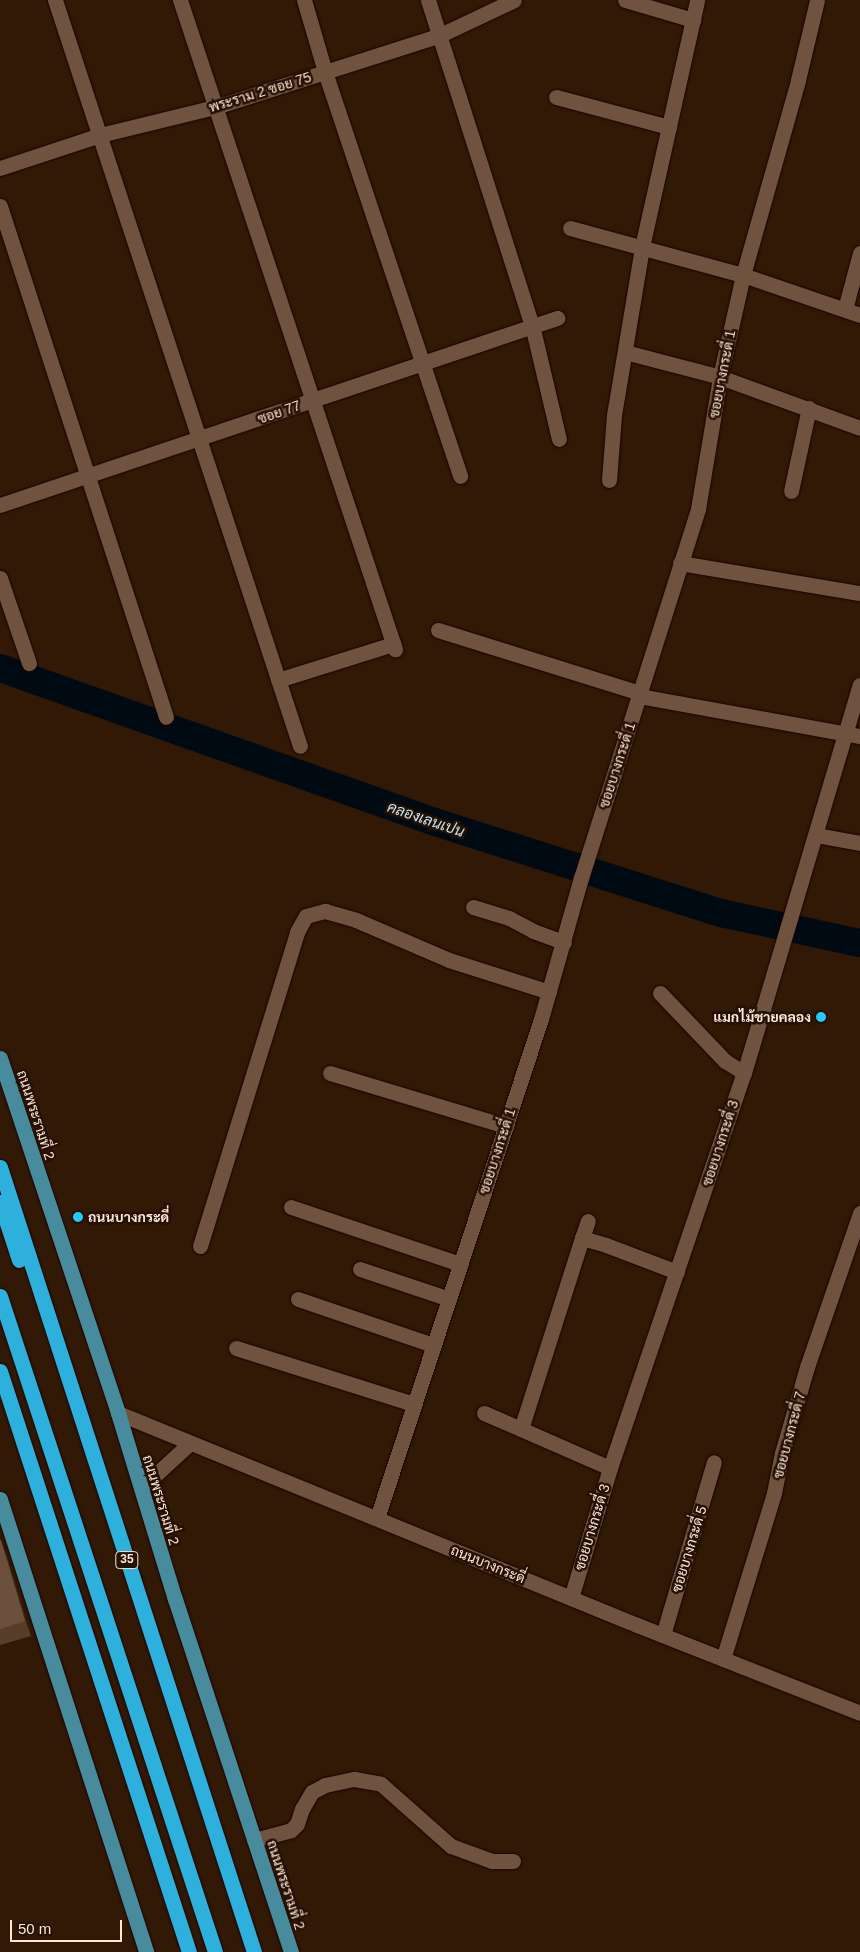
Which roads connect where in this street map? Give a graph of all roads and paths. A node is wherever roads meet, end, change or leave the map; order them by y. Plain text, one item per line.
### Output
1 (55, 0) edge
2 (180, 0) edge
3 (304, 0) edge
4 (428, 0) edge
5 (514, 0) edge
6 (625, 0) edge
7 (698, 0) edge
8 (817, 0) edge
9 (692, 20) junction
10 (438, 36) junction
11 (326, 72) junction
12 (556, 97) dead end
13 (215, 107) junction
14 (669, 127) junction
15 (100, 135) junction
16 (0, 168) edge
17 (0, 206) edge
18 (570, 228) dead end
19 (642, 247) junction
20 (860, 253) edge
21 (743, 275) junction
22 (845, 309) junction
23 (860, 315) edge
24 (557, 318) dead end
25 (532, 325) junction
26 (625, 352) junction
27 (424, 363) junction
28 (720, 377) junction
29 (313, 400) junction
30 (810, 408) junction
31 (860, 428) edge
32 (199, 438) junction
33 (559, 439) dead end
34 (88, 476) junction
35 (460, 476) dead end
36 (609, 480) dead end
37 (791, 491) dead end
38 (0, 506) edge
39 (680, 563) junction
40 (0, 578) edge
41 (860, 593) edge
42 (438, 630) dead end
43 (29, 663) dead end
44 (278, 680) junction
45 (860, 685) edge
46 (640, 695) junction
47 (166, 717) dead end
48 (853, 735) edge
49 (300, 746) dead end
50 (816, 835) junction
51 (860, 843) edge
52 (473, 907) dead end
53 (564, 942) junction
54 (549, 992) junction
55 (660, 993) dead end
56 (0, 1058) edge
57 (330, 1072) dead end
58 (744, 1073) junction
59 (506, 1126) junction
60 (0, 1167) edge
61 (0, 1202) edge
62 (291, 1207) dead end
63 (860, 1213) edge
64 (588, 1221) dead end
65 (582, 1238) junction
66 (200, 1246) dead end
67 (854, 1252) edge
68 (460, 1264) junction
69 (360, 1269) dead end
70 (677, 1272) junction
71 (0, 1296) edge
72 (298, 1299) dead end
73 (449, 1299) junction
74 (433, 1345) junction
75 (236, 1348) dead end
76 (0, 1371) edge
77 (414, 1404) junction
78 (118, 1412) junction
79 (484, 1412) dead end
80 (521, 1430) junction
81 (190, 1443) junction
82 (714, 1462) dead end
83 (610, 1468) junction
84 (141, 1488) junction
85 (0, 1499) edge
86 (377, 1518) junction
87 (6, 1540) edge
88 (571, 1598) junction
89 (663, 1635) junction
90 (722, 1658) junction
91 (860, 1713) edge
92 (254, 1840) junction
93 (513, 1861) dead end
94 (146, 1952) edge
95 (189, 1952) edge
96 (215, 1952) edge
97 (247, 1952) edge
98 (254, 1952) edge
99 (291, 1952) edge

1 - 15 street
2 - 13 street
3 - 11 street
4 - 10 street
5 - 10 street, พระราม 2 ซอย 75
6 - 9 street
7 - 9 street
8 - 21 street, ซอยบางกระดี่ 1
9 - 14 street
10 - 11 street, พระราม 2 ซอย 75
10 - 25 street
11 - 13 street, พระราม 2 ซอย 75
11 - 27 street
12 - 14 street
13 - 15 street, พระราม 2 ซอย 75
13 - 29 street
14 - 19 street
15 - 16 street, พระราม 2 ซอย 75
15 - 32 street
17 - 34 street
18 - 19 street
19 - 21 street
19 - 26 street
20 - 22 street
21 - 22 street
21 - 28 street, ซอยบางกระดี่ 1
22 - 23 street
24 - 25 street, ซอย 77
25 - 27 street, ซอย 77
25 - 33 street
26 - 28 street
26 - 36 street
27 - 29 street, ซอย 77
27 - 35 street
28 - 30 street
28 - 39 street, ซอยบางกระดี่ 1
29 - 32 street, ซอย 77
29 - 44 street
30 - 31 street
30 - 37 street
32 - 34 street, ซอย 77
32 - 44 street
34 - 38 street, ซอย 77
34 - 47 street
39 - 41 street
39 - 46 street, ซอยบางกระดี่ 1
40 - 43 street
42 - 46 street
44 - 49 street
45 - 48 street, ซอยบางกระดี่ 3
46 - 48 street
46 - 53 street, ซอยบางกระดี่ 1
48 - 50 street, ซอยบางกระดี่ 3
50 - 51 street
50 - 58 street, ซอยบางกระดี่ 3
52 - 53 street
53 - 54 street, ซอยบางกระดี่ 1
54 - 59 street, ซอยบางกระดี่ 1
54 - 66 street
55 - 58 street
56 - 78 main road, ถนนพระรามที่ 2 / 35
57 - 59 street
58 - 70 street, ซอยบางกระดี่ 3
59 - 68 street, ซอยบางกระดี่ 1
60 - 98 highway, 35
61 - 97 highway
62 - 68 street
63 - 67 street, ซอยบางกระดี่ 7
64 - 65 street
65 - 70 street
65 - 80 street
67 - 90 street, ซอยบางกระดี่ 7
68 - 73 street, ซอยบางกระดี่ 1
69 - 73 street
70 - 83 street, ซอยบางกระดี่ 3
71 - 96 highway
72 - 74 street
73 - 74 street, ซอยบางกระดี่ 1
74 - 77 street, ซอยบางกระดี่ 1
75 - 77 street
76 - 95 highway
77 - 86 street, ซอยบางกระดี่ 1
78 - 81 street, ถนนบางกระดี่
78 - 84 main road, ถนนพระรามที่ 2 / 35
79 - 80 street
80 - 83 street
81 - 84 street
81 - 86 street, ถนนบางกระดี่
82 - 89 street, ซอยบางกระดี่ 5
83 - 88 street, ซอยบางกระดี่ 3
84 - 92 main road, ถนนพระรามที่ 2 / 35
85 - 87 main road
86 - 88 street, ถนนบางกระดี่
87 - 94 main road
88 - 89 street, ถนนบางกระดี่
89 - 90 street, ถนนบางกระดี่
90 - 91 street, ถนนบางกระดี่
92 - 93 street
92 - 99 main road, ถนนพระรามที่ 2 / 35

